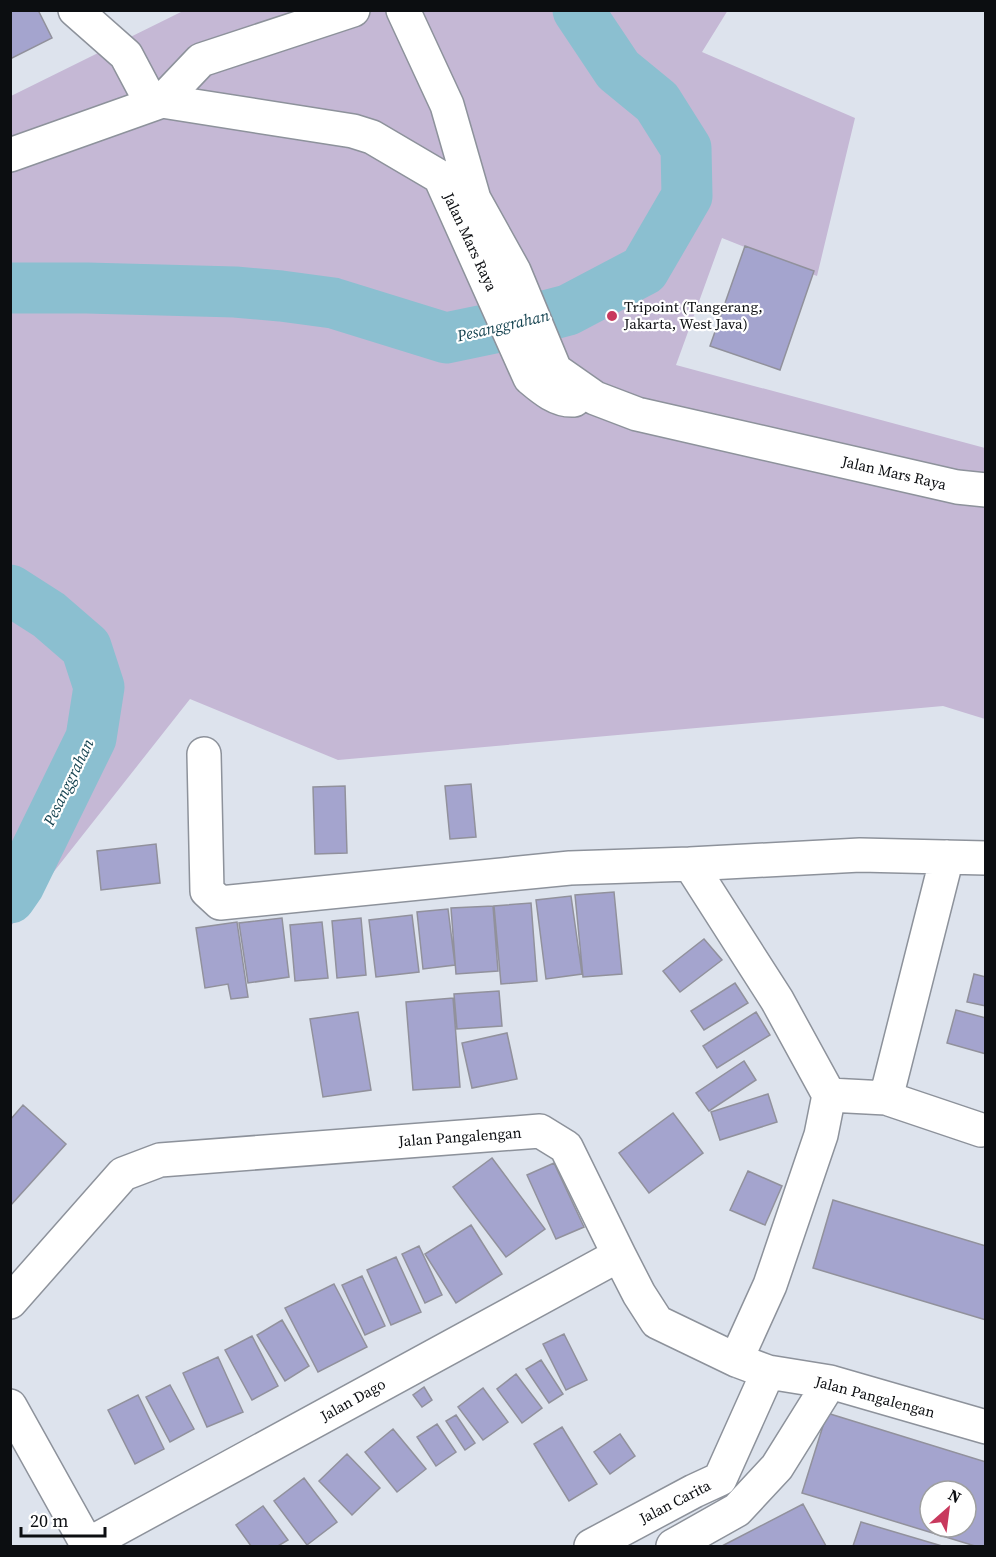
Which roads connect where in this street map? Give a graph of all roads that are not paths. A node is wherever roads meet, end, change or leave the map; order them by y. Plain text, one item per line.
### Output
1 (75, 10) edge
2 (353, 10) edge
3 (403, 10) edge
4 (157, 103) junction
5 (10, 155) edge
6 (501, 277) junction
7 (986, 490) edge
8 (204, 754) dead end
9 (947, 856) junction
10 (986, 858) edge
11 (690, 864) junction
12 (829, 1095) junction
13 (886, 1098) junction
14 (981, 1130) dead end
15 (619, 1255) junction
16 (10, 1302) edge
17 (736, 1360) junction
18 (768, 1372) junction
19 (830, 1382) junction
20 (10, 1406) edge
21 (986, 1427) edge
22 (720, 1479) junction
23 (737, 1510) junction
24 (87, 1546) edge
25 (591, 1546) edge
26 (673, 1546) edge

1 - 4 street
2 - 4 street, Jalan Mars Raya
3 - 6 street, Jalan Mars Raya
4 - 5 street, Jalan Mars Raya
4 - 6 street, Jalan Mars Raya
6 - 7 street, Jalan Mars Raya
8 - 11 street
9 - 10 street
9 - 11 street
9 - 13 street
11 - 12 street
12 - 13 street
12 - 17 street
13 - 14 street
15 - 16 street, Jalan Pangalengan
15 - 17 street, Jalan Pangalengan
15 - 24 street, Jalan Dago
17 - 18 street, Jalan Pangalengan
18 - 19 street, Jalan Pangalengan
18 - 22 street, Jalan Carita
19 - 21 street, Jalan Pangalengan
19 - 23 street
20 - 24 street
22 - 23 street
22 - 25 street, Jalan Carita
23 - 26 street

